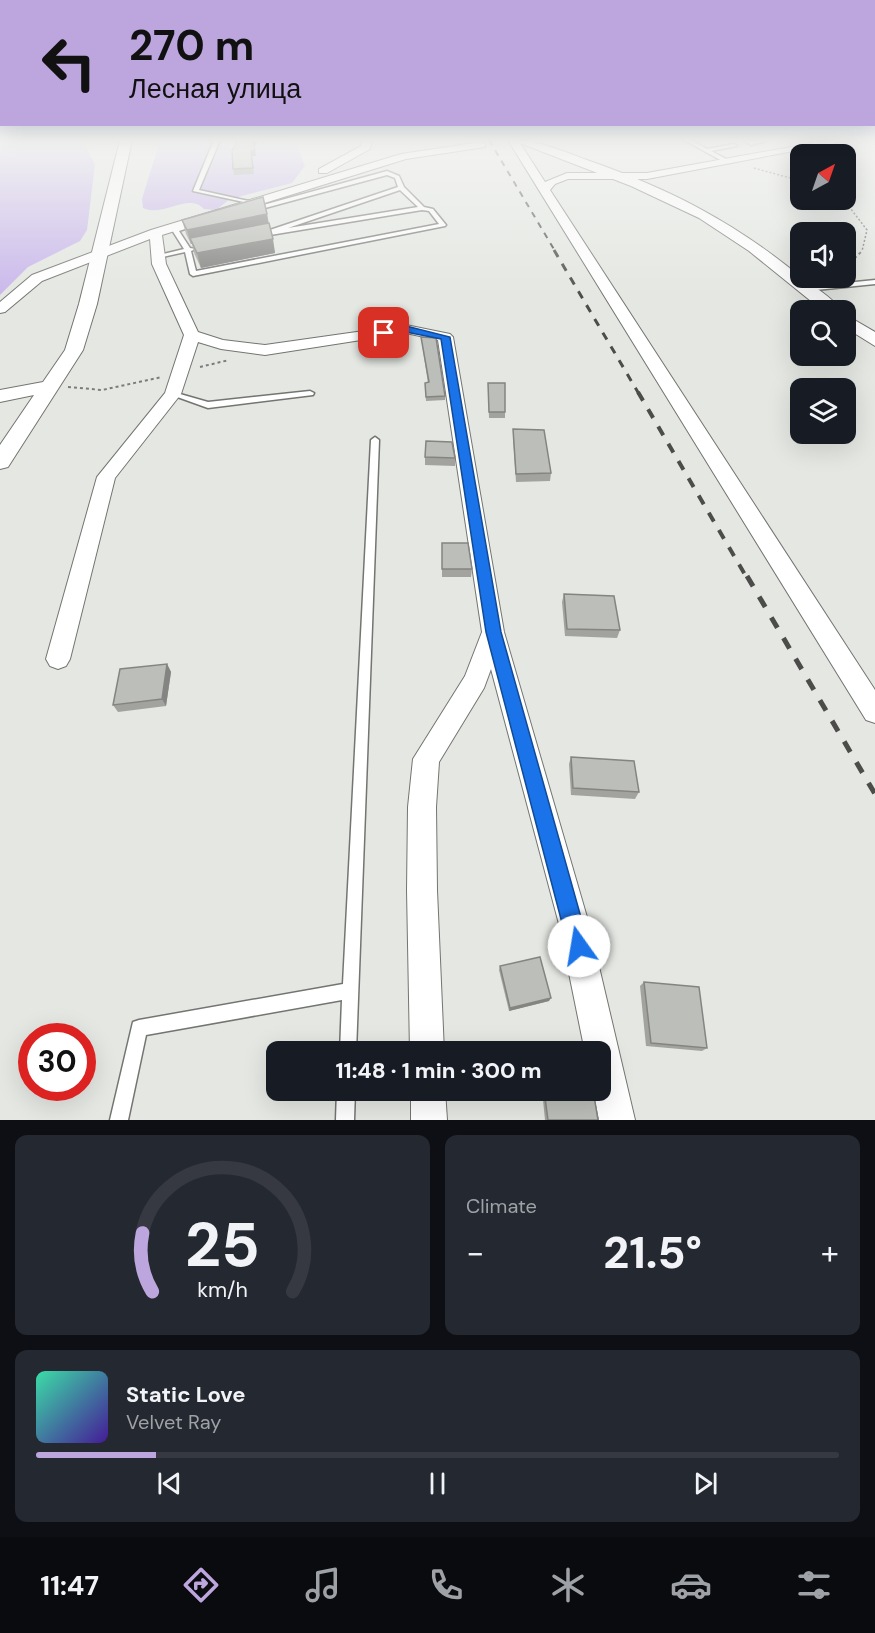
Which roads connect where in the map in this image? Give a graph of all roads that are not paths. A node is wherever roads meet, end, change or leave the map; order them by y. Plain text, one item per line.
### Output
1 (113, 192) edge
2 (202, 192) edge
3 (284, 192) edge
4 (315, 192) edge
5 (388, 192) edge
6 (405, 192) edge
7 (545, 192) edge
8 (655, 192) edge
9 (250, 203) junction
10 (422, 208) junction
11 (336, 210) junction
12 (347, 220) junction
13 (155, 233) junction
14 (268, 233) junction
15 (245, 238) edge
16 (199, 248) edge
17 (188, 250) junction
18 (98, 253) junction
19 (158, 256) junction
20 (875, 282) edge
21 (806, 289) junction
22 (820, 300) edge
23 (0, 309) edge
24 (856, 327) edge
25 (192, 335) junction
26 (875, 340) edge
27 (51, 386) junction
28 (310, 393) dead end
29 (174, 394) junction
30 (0, 396) edge
31 (375, 441) dead end
32 (0, 462) edge
33 (493, 632) junction
34 (58, 659) dead end
35 (875, 712) edge
36 (350, 991) junction
37 (348, 1041) edge
38 (427, 1041) edge
39 (346, 1101) edge
40 (428, 1101) edge
41 (119, 1120) edge
42 (345, 1120) edge
43 (429, 1120) edge
44 (617, 1120) edge

1 - 18 street
2 - 9 lane
3 - 9 street
4 - 17 lane
5 - 11 lane
6 - 10 lane
7 - 35 street
8 - 21 street
9 - 13 street
10 - 12 lane
10 - 17 lane
11 - 12 lane
11 - 14 lane
12 - 14 lane
13 - 18 street
13 - 19 street
14 - 15 lane
16 - 17 lane
17 - 19 lane
18 - 23 street
18 - 27 street
19 - 25 street
20 - 21 lane
21 - 22 street
24 - 26 street
25 - 29 street
25 - 33 street
27 - 30 street
27 - 32 street
28 - 29 lane
29 - 34 street
31 - 36 lane
33 - 38 street
33 - 44 street
36 - 37 lane
36 - 41 lane
39 - 42 lane
40 - 43 street

